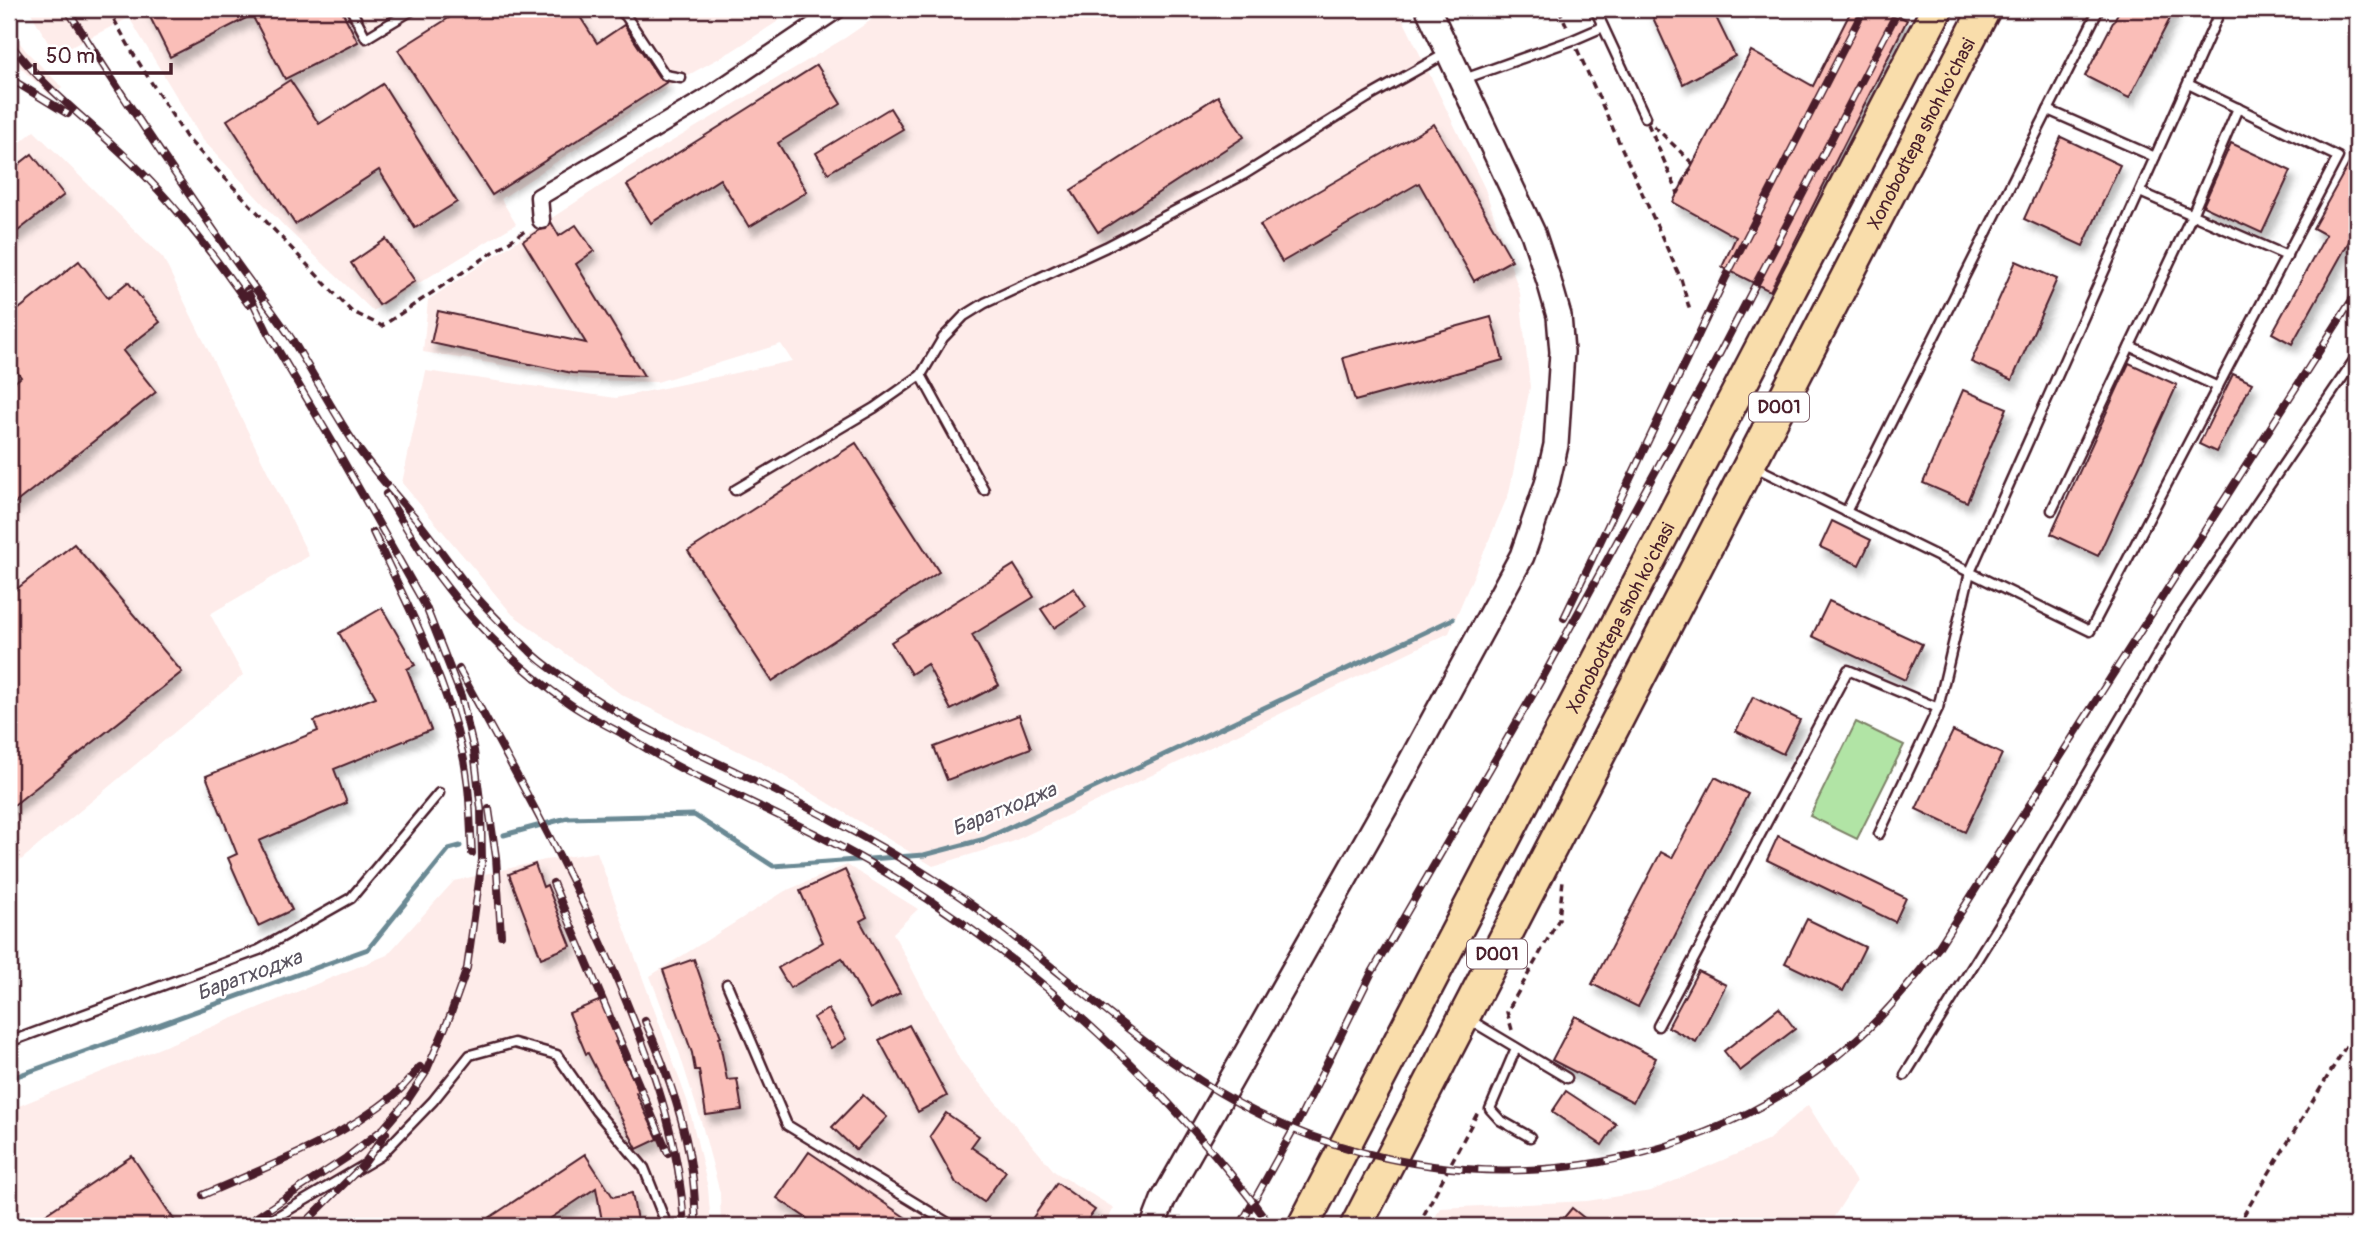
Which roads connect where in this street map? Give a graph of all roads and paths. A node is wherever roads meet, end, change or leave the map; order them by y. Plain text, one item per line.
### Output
1 (108, 9) edge
2 (351, 9) edge
3 (414, 9) edge
4 (618, 9) edge
5 (838, 9) edge
6 (1428, 9) edge
7 (1559, 9) edge
8 (1595, 9) edge
9 (1937, 9) edge
10 (1984, 9) edge
11 (2099, 9) edge
12 (2221, 9) edge
13 (1603, 27) junction
14 (1573, 40) junction
15 (1447, 53) junction
16 (681, 78) dead end
17 (1461, 80) junction
18 (2188, 84) junction
19 (2238, 108) junction
20 (2048, 110) junction
21 (1645, 117) junction
22 (2155, 157) junction
23 (2140, 192) junction
24 (2192, 215) junction
25 (541, 220) joint
26 (2287, 256) junction
27 (1690, 311) dead end
28 (2130, 346) junction
29 (2357, 356) edge
30 (920, 375) junction
31 (2218, 387) junction
32 (1749, 465) junction
33 (735, 490) dead end
34 (984, 490) dead end
35 (2052, 510) dead end
36 (1846, 512) junction
37 (1970, 572) junction
38 (1938, 708) junction
39 (439, 793) dead end
40 (1879, 834) dead end
41 (1568, 870) dead end
42 (727, 984) dead end
43 (1465, 1016) junction
44 (1658, 1026) dead end
45 (2357, 1028) edge
46 (1513, 1036) dead end
47 (9, 1042) edge
48 (1516, 1048) junction
49 (1905, 1075) dead end
50 (1567, 1078) dead end
51 (1379, 1081) junction
52 (1420, 1103) junction
53 (1480, 1108) dead end
54 (1531, 1137) dead end
55 (2357, 1205) edge
56 (261, 1226) edge
57 (667, 1226) edge
58 (953, 1226) edge
59 (1153, 1226) edge
60 (1303, 1226) edge
61 (1356, 1226) edge
62 (1418, 1226) edge
63 (2237, 1226) edge
64 (2345, 1226) edge

1 - 25 path
2 - 3 lane
4 - 16 lane
5 - 25 street
6 - 15 street
7 - 14 path
8 - 13 lane
9 - 51 highway, Xonobodtepa shoh ko'chasi / D001
10 - 32 highway, Xonobodtepa shoh ko'chasi / D001
11 - 20 lane
12 - 18 lane
13 - 14 lane
13 - 21 lane
14 - 17 lane
14 - 27 path
15 - 17 street
15 - 30 lane
17 - 59 street
18 - 19 lane
18 - 22 lane
19 - 24 lane
19 - 26 lane
20 - 22 lane
20 - 36 lane
21 - 21 path
22 - 23 lane
23 - 24 lane
23 - 37 lane
24 - 26 lane
24 - 28 lane
26 - 31 lane
28 - 31 lane
28 - 35 lane
29 - 49 lane
30 - 33 lane
30 - 34 lane
31 - 37 lane
32 - 36 lane
32 - 43 highway, Xonobodtepa shoh ko'chasi / D001
36 - 37 lane
37 - 38 lane
38 - 40 lane
38 - 44 lane
39 - 47 lane
41 - 46 path
42 - 58 lane
43 - 48 lane
43 - 52 highway, Xonobodtepa shoh ko'chasi / D001
45 - 63 path
48 - 50 lane
48 - 54 lane
51 - 52 highway
51 - 60 highway, Xonobodtepa shoh ko'chasi / D001
52 - 61 highway, Xonobodtepa shoh ko'chasi / D001
53 - 62 path
55 - 64 path
56 - 57 lane

